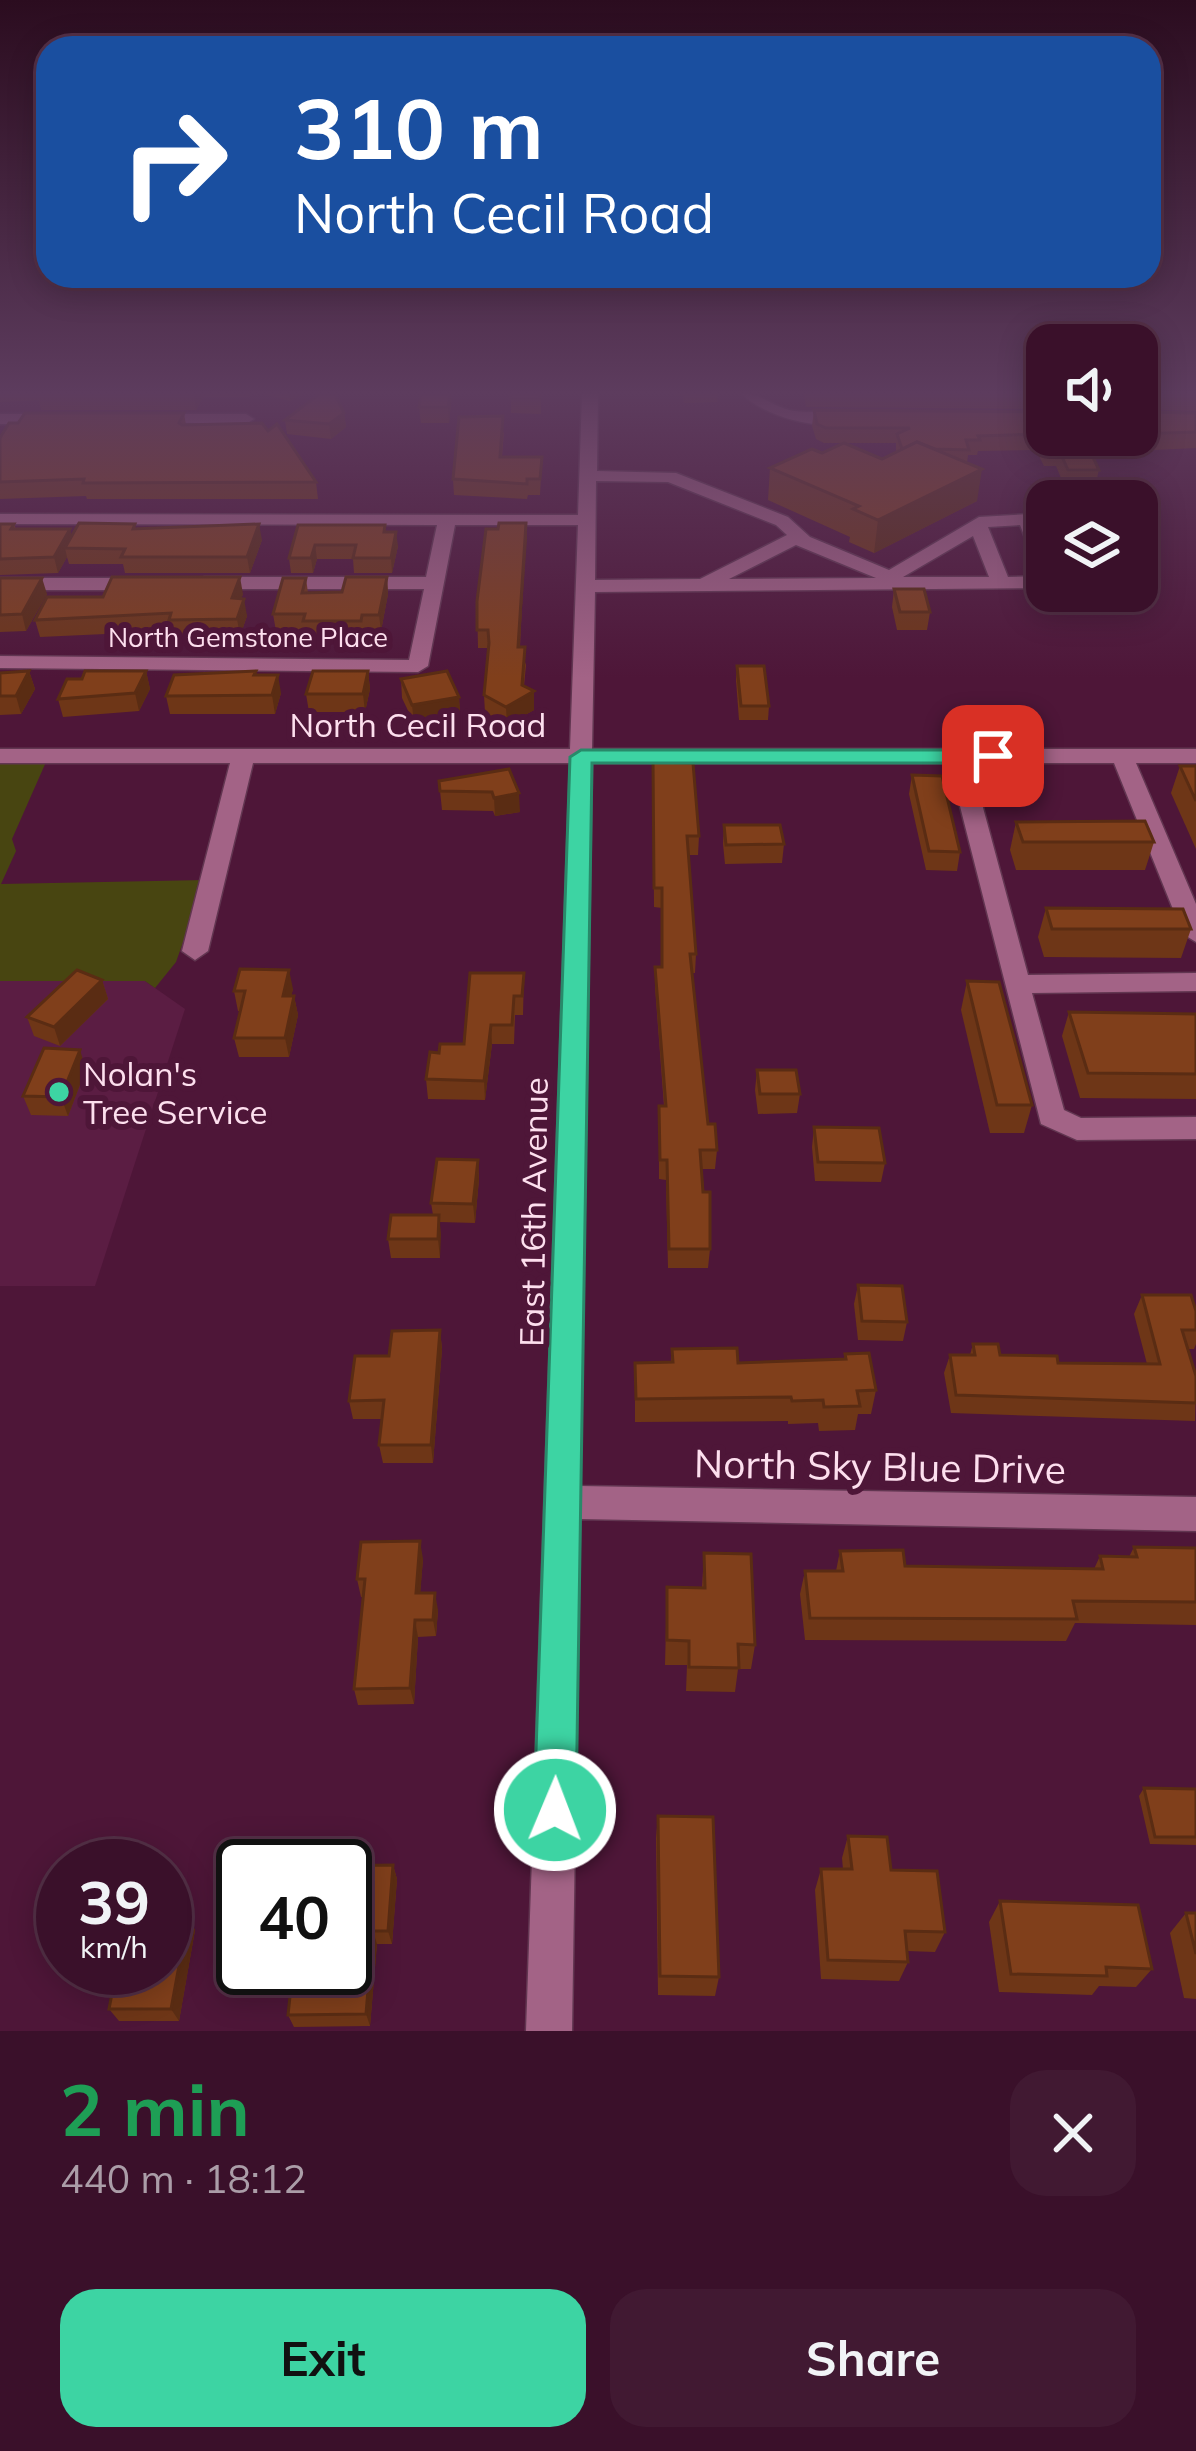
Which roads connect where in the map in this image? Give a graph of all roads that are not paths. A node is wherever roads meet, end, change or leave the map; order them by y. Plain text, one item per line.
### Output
1 (588, 489) edge
2 (700, 489) edge
3 (1026, 518) edge
4 (0, 519) edge
5 (446, 520) junction
6 (587, 520) junction
7 (978, 524) junction
8 (801, 538) junction
9 (836, 552) junction
10 (885, 581) junction
11 (1001, 582) junction
12 (1026, 582) edge
13 (434, 583) junction
14 (0, 584) edge
15 (165, 584) edge
16 (188, 584) edge
17 (585, 586) junction
18 (702, 586) junction
19 (766, 586) junction
20 (0, 662) edge
21 (0, 756) edge
22 (1122, 756) junction
23 (1196, 756) edge
24 (243, 757) junction
25 (581, 757) junction
26 (958, 757) junction
27 (1196, 934) edge
28 (195, 951) dead end
29 (1196, 982) edge
30 (1018, 984) junction
31 (1196, 1128) edge
32 (562, 1502) junction
33 (1196, 1514) edge
34 (549, 2031) edge

1 - 6 street, East 16th Avenue
2 - 8 street
3 - 7 street
4 - 5 street
5 - 6 street
5 - 13 street, North Gemstone Place
6 - 17 street, East 16th Avenue
7 - 10 street
7 - 11 street
8 - 9 street
8 - 18 street
9 - 10 street
9 - 19 street
10 - 11 street
10 - 19 street
11 - 12 street
13 - 16 street
13 - 20 street, North Gemstone Place
14 - 15 street
17 - 18 street
17 - 25 street, East 16th Avenue
18 - 19 street
21 - 24 street, North Cecil Road
22 - 23 street, North Cecil Road
22 - 26 street, North Cecil Road
22 - 27 street
24 - 25 street, North Cecil Road
24 - 28 street
25 - 26 street, North Cecil Road
25 - 32 street, East 16th Avenue
26 - 30 street
29 - 30 street
30 - 31 street
32 - 33 street, North Sky Blue Drive
32 - 34 street, East 16th Avenue

